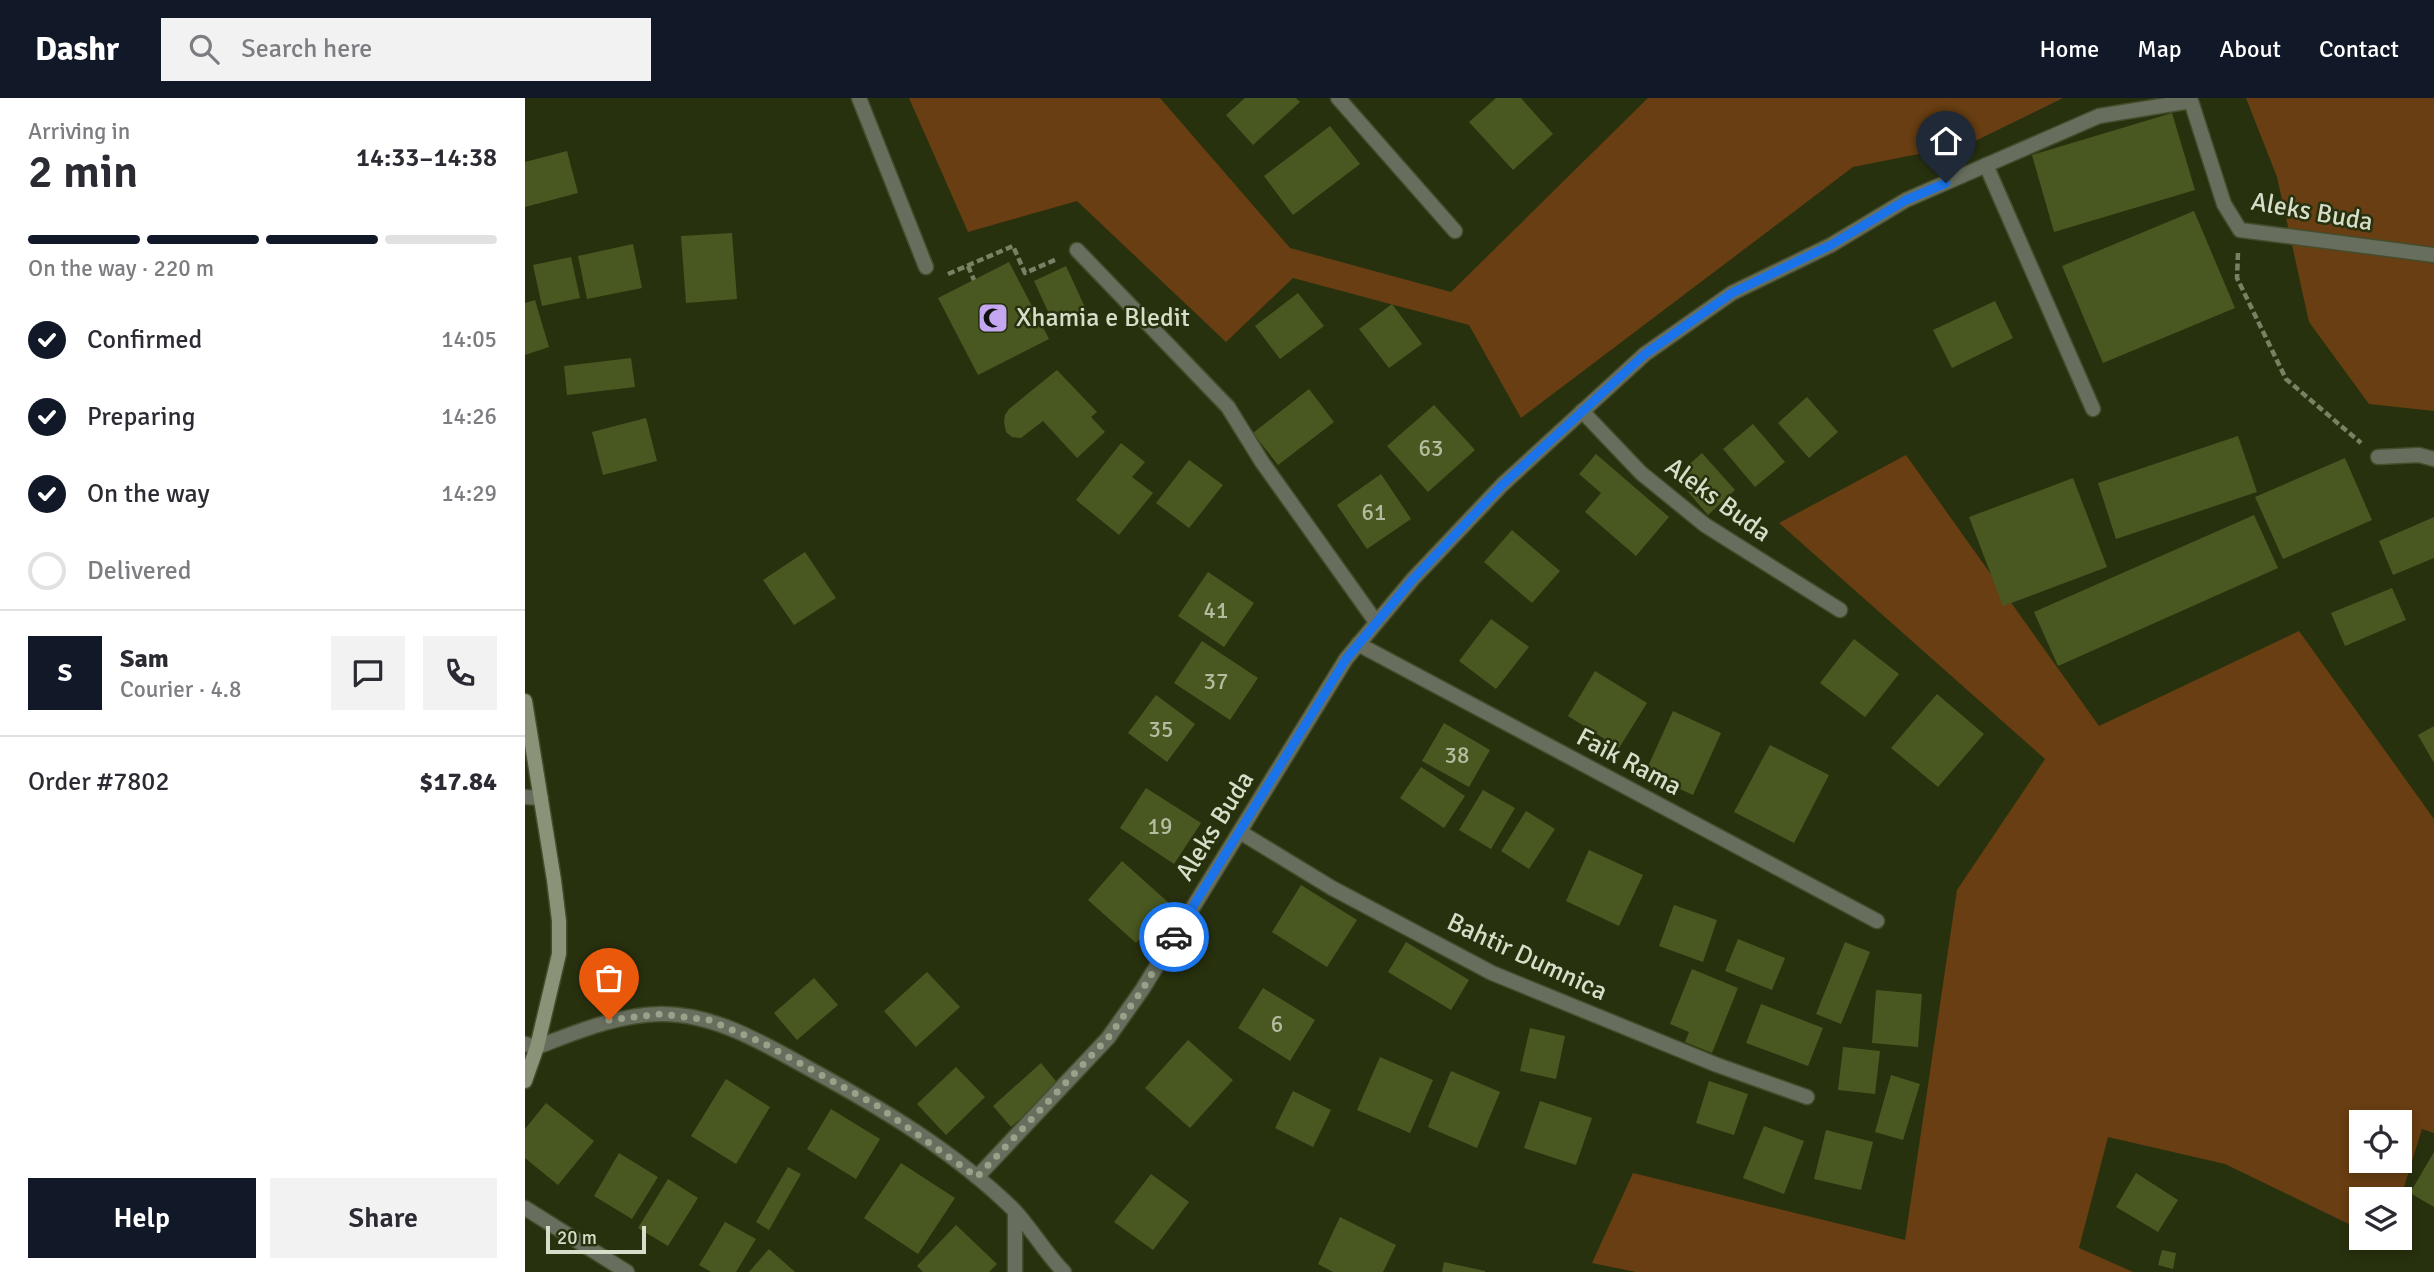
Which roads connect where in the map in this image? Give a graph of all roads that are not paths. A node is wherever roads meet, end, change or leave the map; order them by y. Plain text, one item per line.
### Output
1 (859, 98) edge
2 (1338, 98) edge
3 (1986, 165) junction
4 (1455, 231) dead end
5 (1077, 250) road end
6 (2434, 255) edge
7 (926, 267) road end
8 (2093, 409) dead end
9 (1583, 411) junction
10 (2378, 457) road end
11 (2434, 459) edge
12 (1840, 610) dead end
13 (1376, 622) junction
14 (1358, 644) junction
15 (525, 701) edge
16 (525, 797) edge
17 (541, 798) junction
18 (1240, 832) junction
19 (1877, 921) dead end
20 (531, 1045) edge
21 (525, 1081) edge
22 (1807, 1097) dead end
23 (977, 1177) junction
24 (525, 1208) edge
25 (1015, 1212) junction
26 (607, 1266) edge
27 (627, 1272) edge
28 (1016, 1272) edge
29 (1064, 1272) edge

1 - 7 street
2 - 4 street
3 - 6 street, Aleks Buda
3 - 8 street
3 - 9 street, Aleks Buda
5 - 13 street
9 - 12 street, Aleks Buda
9 - 13 street, Aleks Buda
10 - 11 street
13 - 14 street, Aleks Buda
14 - 18 street, Aleks Buda
14 - 19 street, Faik Rama
15 - 17 street
16 - 17 street
17 - 20 street
18 - 22 street, Bahtir Dumnica
18 - 23 street, Aleks Buda
20 - 21 street
20 - 23 street
23 - 25 street
24 - 26 street
25 - 28 street
25 - 29 street
26 - 27 street

